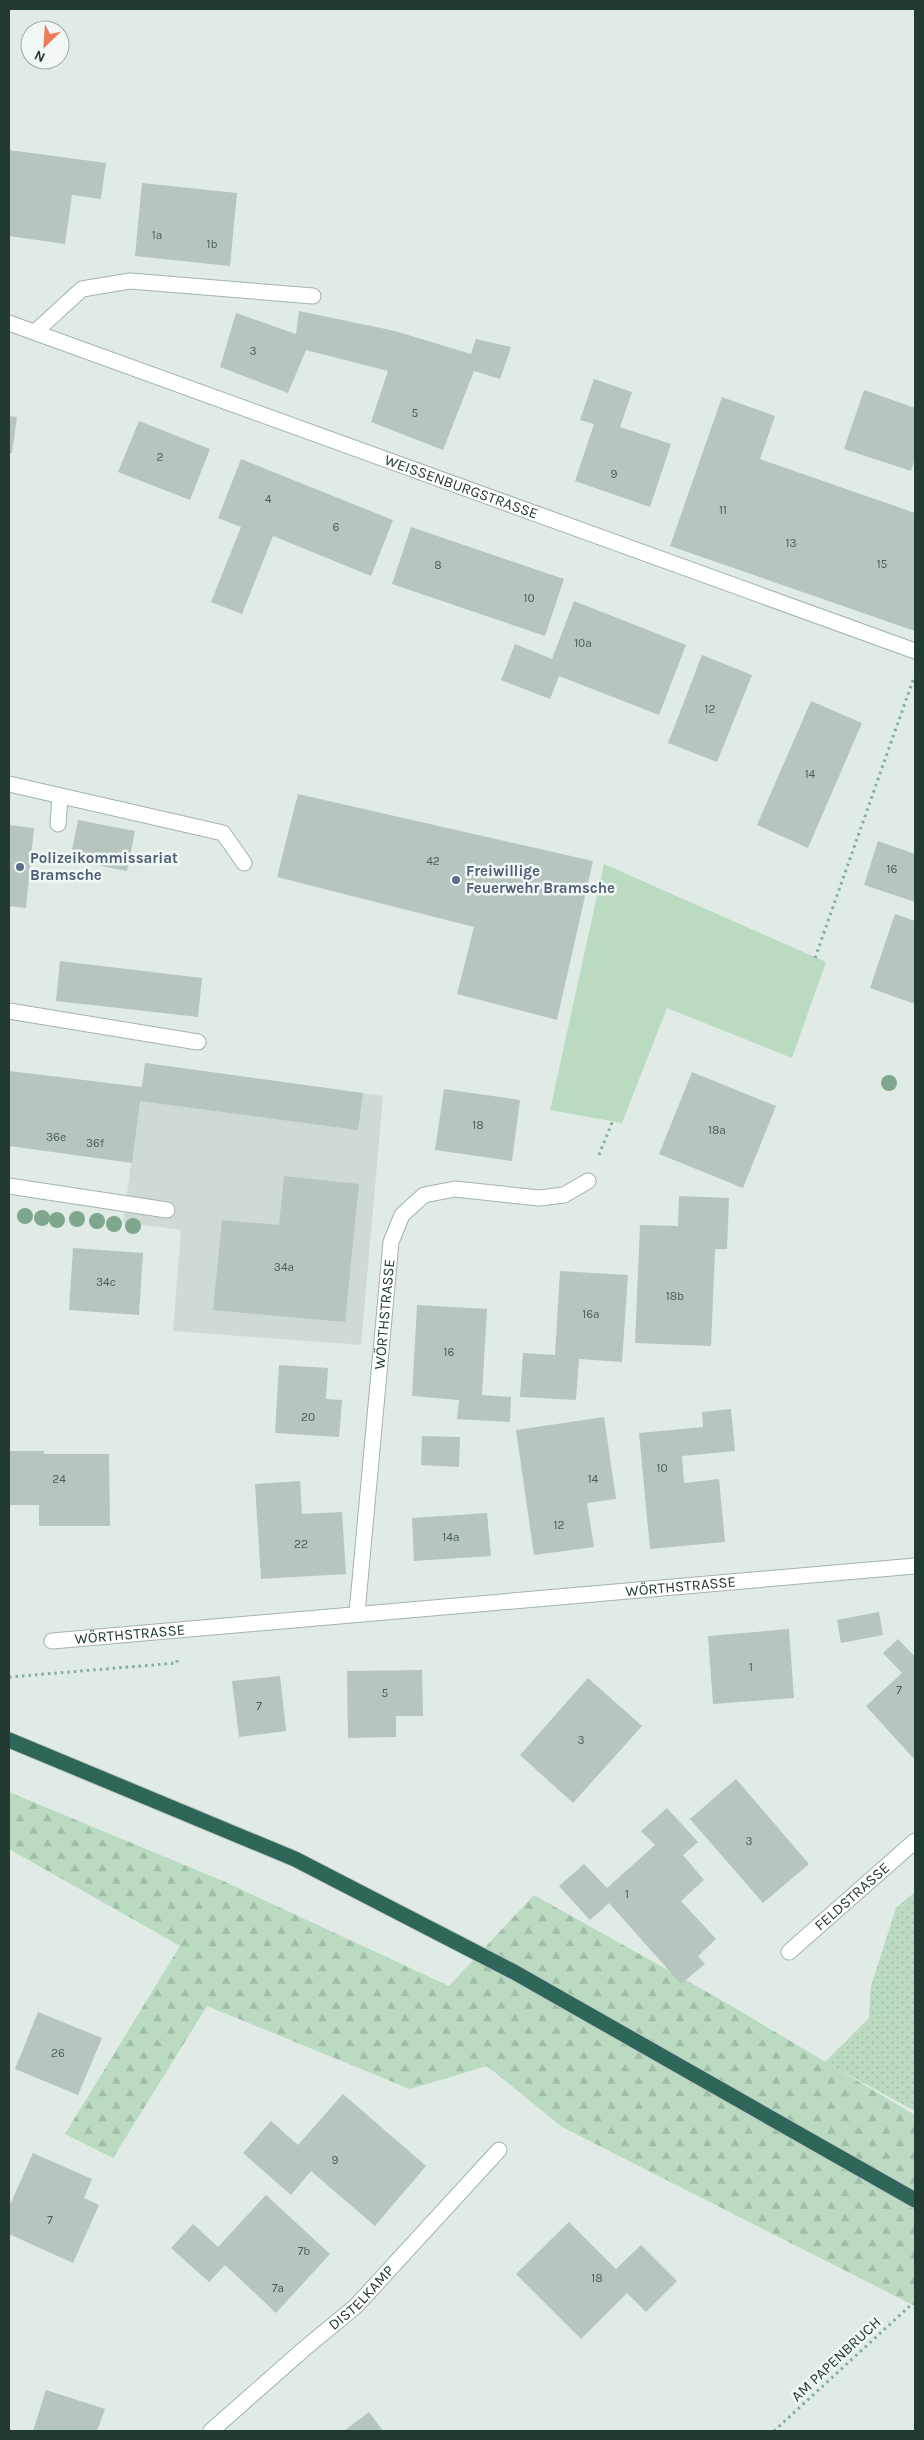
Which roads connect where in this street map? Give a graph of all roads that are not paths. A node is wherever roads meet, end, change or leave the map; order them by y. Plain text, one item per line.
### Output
1 (314, 296) dead end
2 (9, 323) edge
3 (35, 332) junction
4 (915, 651) edge
5 (9, 784) edge
6 (60, 797) junction
7 (58, 824) dead end
8 (244, 863) dead end
9 (9, 1011) edge
10 (198, 1042) dead end
11 (588, 1181) road end
12 (9, 1186) edge
13 (168, 1210) dead end
14 (915, 1566) edge
15 (357, 1613) junction
16 (52, 1641) dead end
17 (9, 1740) edge
18 (915, 1841) edge
19 (789, 1952) dead end
20 (499, 2150) dead end
21 (915, 2200) edge
22 (211, 2431) edge

1 - 3 street
2 - 3 street, WEISSENBURGSTRASSE
3 - 4 street, WEISSENBURGSTRASSE
5 - 6 street
6 - 7 street
6 - 8 street
9 - 10 street
11 - 15 street, WÖRTHSTRASSE
12 - 13 street
14 - 15 street, WÖRTHSTRASSE
15 - 16 street, WÖRTHSTRASSE
17 - 21 highway
18 - 19 street, FELDSTRASSE
20 - 22 street, DISTELKAMP

